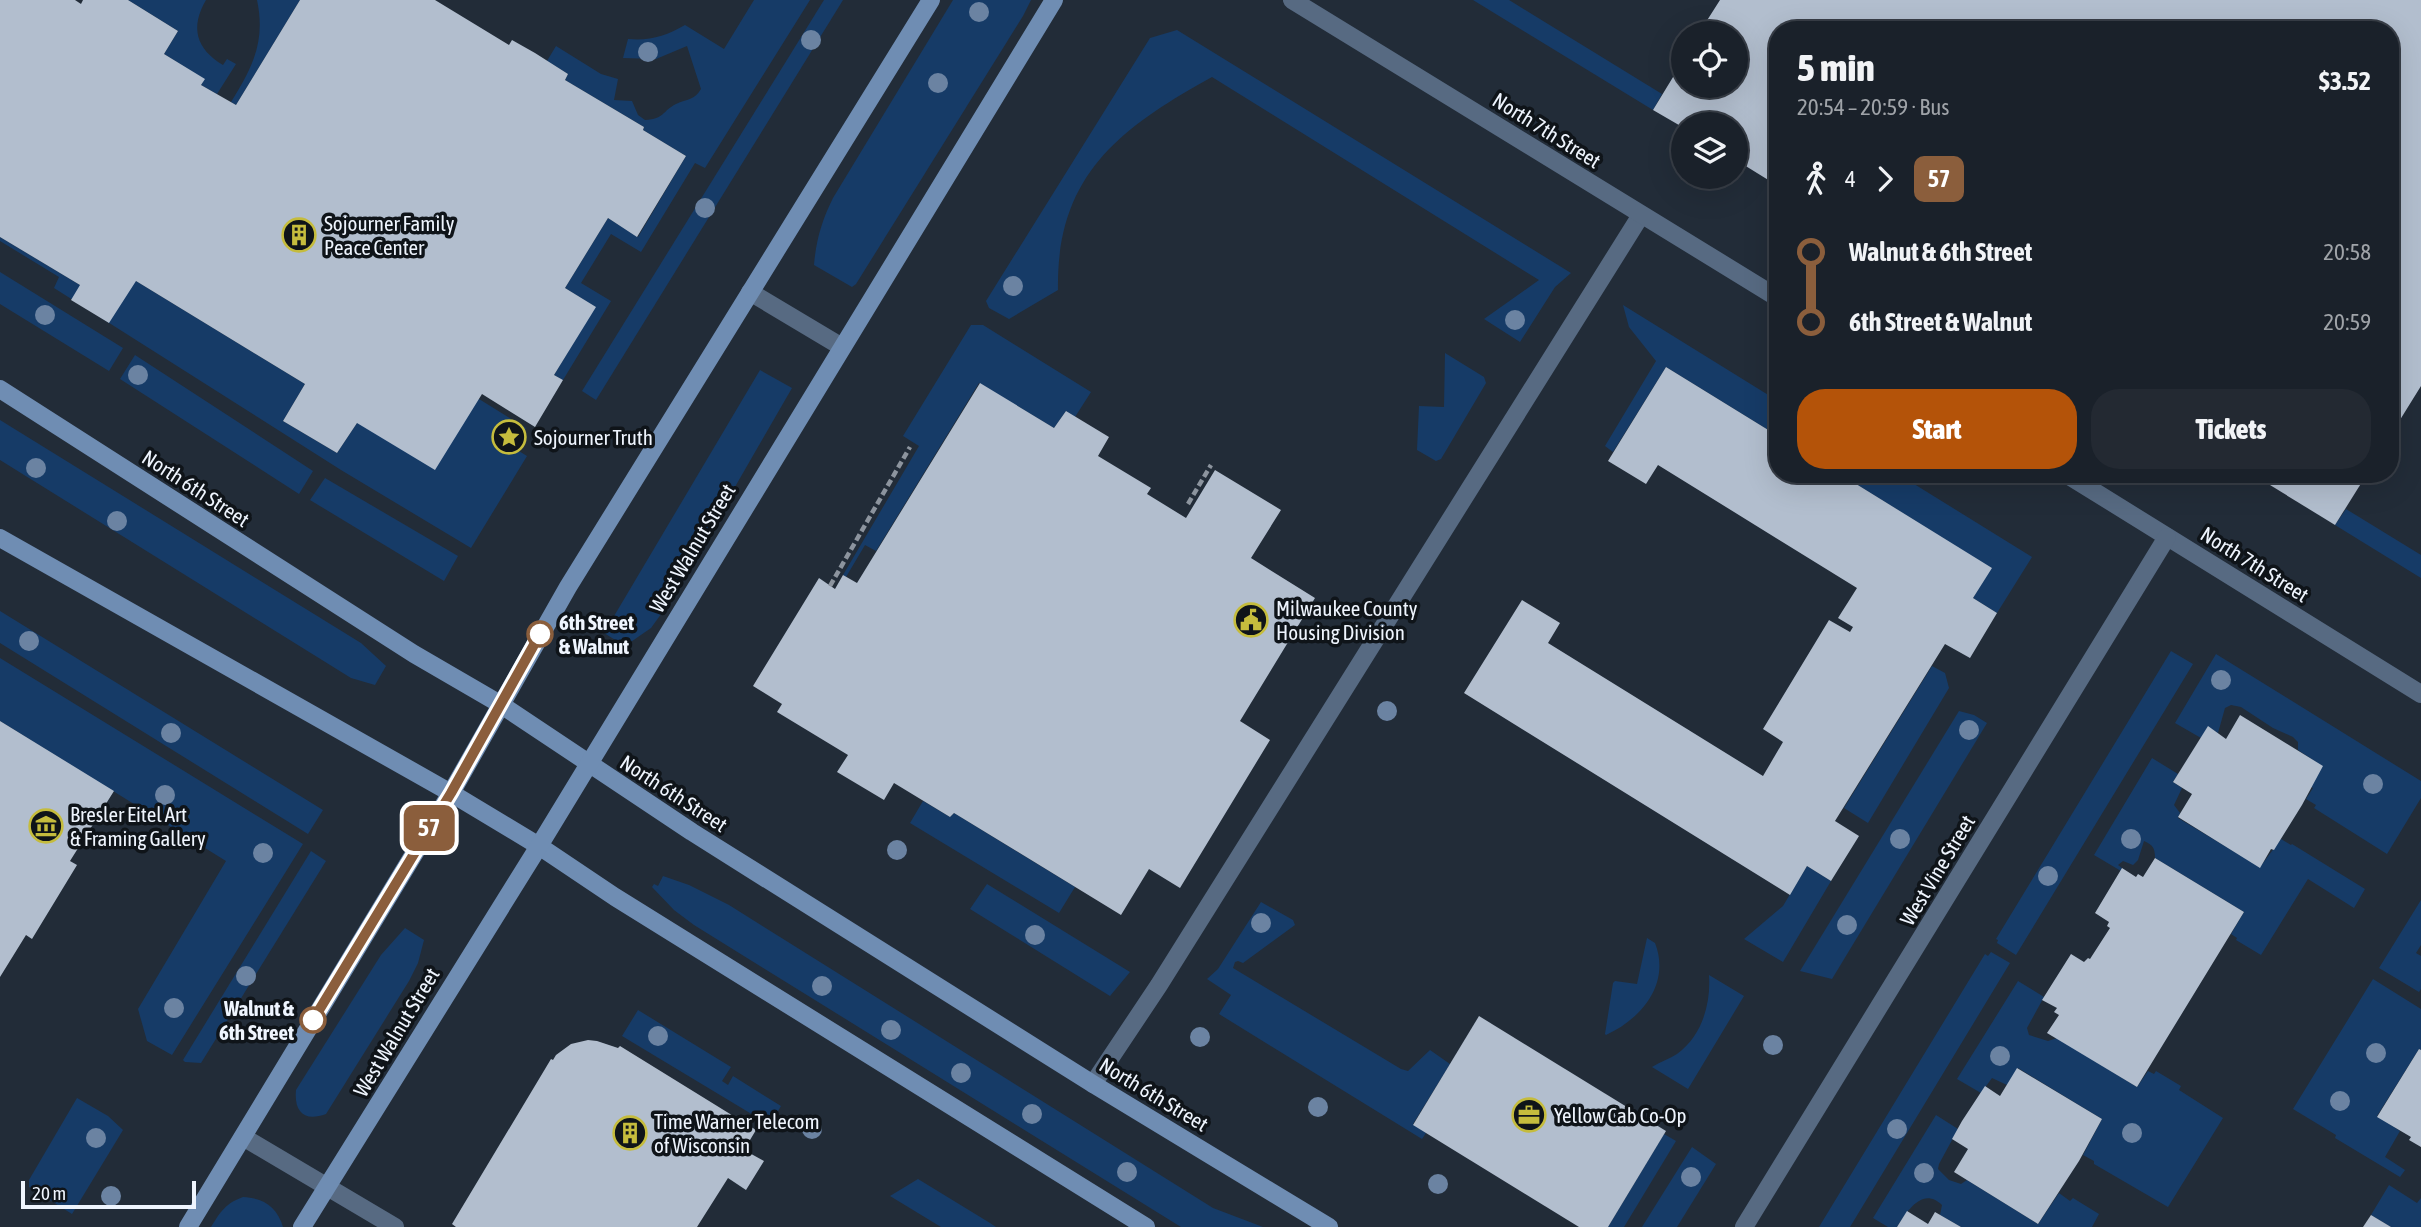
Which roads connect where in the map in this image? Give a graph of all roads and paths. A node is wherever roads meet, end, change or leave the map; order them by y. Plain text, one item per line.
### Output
1 (931, 0) edge
2 (1054, 0) edge
3 (1292, 0) edge
4 (1641, 215) junction
5 (750, 292) junction
6 (1769, 293) edge
7 (842, 347) junction
8 (0, 389) edge
9 (911, 447) dead end
10 (1211, 465) dead end
11 (2080, 483) edge
12 (1188, 505) dead end
13 (2167, 537) junction
14 (0, 538) edge
15 (830, 586) dead end
16 (2418, 688) edge
17 (500, 704) junction
18 (587, 764) junction
19 (451, 793) junction
20 (539, 846) junction
21 (1093, 1084) junction
22 (243, 1138) junction
23 (327, 1187) junction
24 (188, 1227) edge
25 (302, 1227) edge
26 (395, 1227) edge
27 (1146, 1227) edge
28 (1329, 1227) edge
29 (1744, 1227) edge

1 - 5 main road
2 - 7 main road, West Walnut Street
3 - 4 street, North 7th Street
4 - 6 street, North 7th Street
4 - 21 street
5 - 7 street
5 - 17 main road
7 - 18 main road, West Walnut Street
8 - 17 main road, North 6th Street
9 - 15 path
10 - 12 path
11 - 13 street, North 7th Street
13 - 16 street, North 7th Street
13 - 29 street, West Vine Street
14 - 19 main road
17 - 18 main road, North 6th Street
17 - 19 main road
18 - 20 main road, West Walnut Street
18 - 21 main road, North 6th Street
19 - 20 main road
19 - 22 main road
20 - 23 main road, West Walnut Street
20 - 27 main road
21 - 28 main road, North 6th Street
22 - 23 street
22 - 24 main road
23 - 25 main road, West Walnut Street
23 - 26 street

